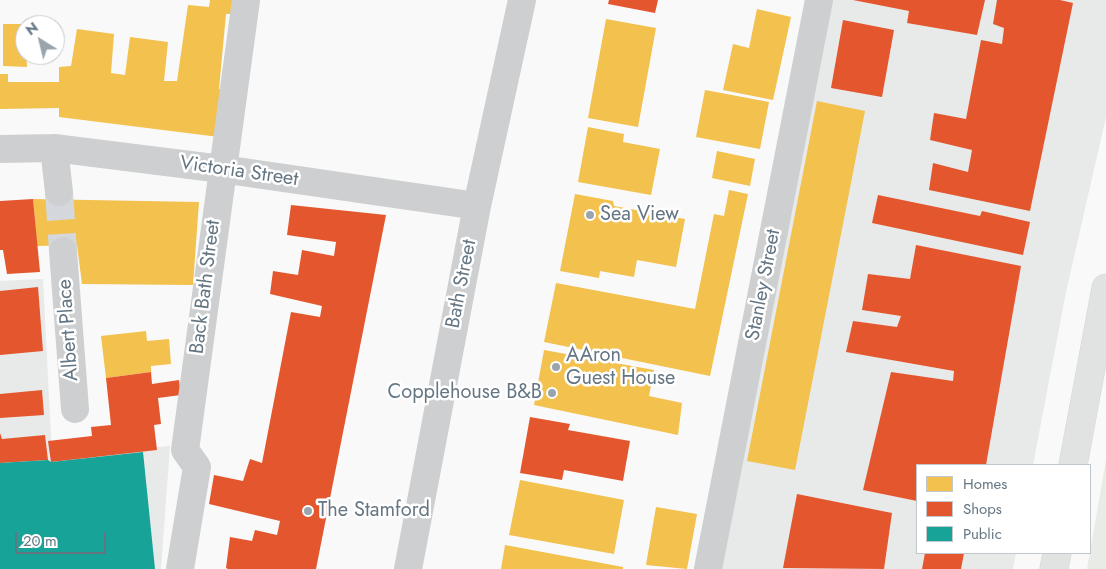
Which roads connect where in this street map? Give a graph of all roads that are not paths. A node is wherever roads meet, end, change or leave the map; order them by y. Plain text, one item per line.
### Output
1 (246, 0) edge
2 (522, 0) edge
3 (819, 0) edge
4 (54, 148) junction
5 (0, 149) edge
6 (222, 169) junction
7 (59, 192) tunnel mouth
8 (477, 206) junction
9 (63, 251) tunnel mouth
10 (1105, 300) edge
11 (75, 409) dead end
12 (1073, 464) edge
13 (1057, 554) edge
14 (180, 569) edge
15 (408, 569) edge
16 (708, 569) edge
17 (1054, 569) edge

1 - 6 street, Back Bath Street
2 - 8 street, Bath Street
3 - 16 street, Stanley Street
4 - 5 street, Victoria Street
4 - 6 street, Victoria Street
4 - 7 street
6 - 8 street, Victoria Street
6 - 14 street, Back Bath Street
8 - 15 street, Bath Street
9 - 11 street, Albert Place
10 - 12 highway
13 - 17 highway

